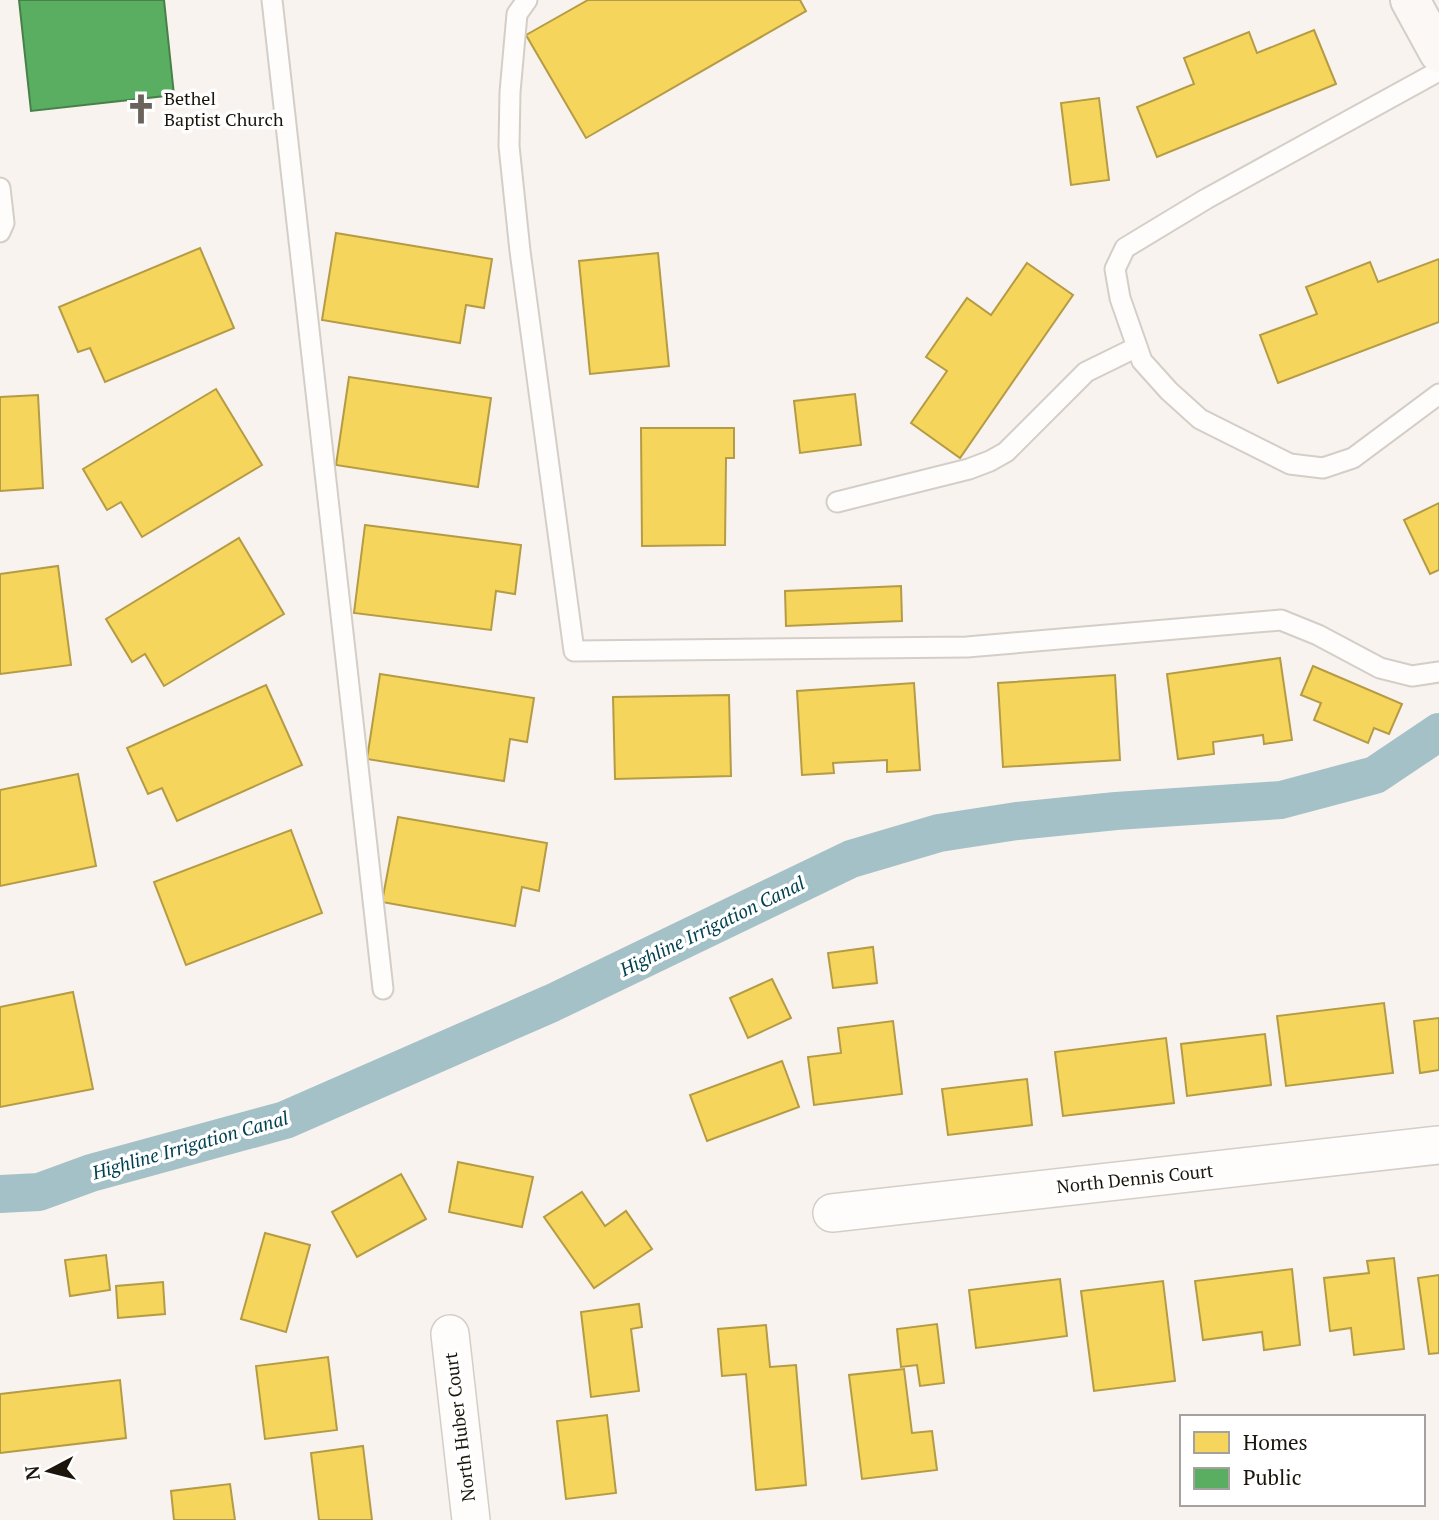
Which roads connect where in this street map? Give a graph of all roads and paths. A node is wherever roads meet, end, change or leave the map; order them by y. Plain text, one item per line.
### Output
1 (272, 0) edge
2 (527, 0) edge
3 (1439, 71) edge
4 (0, 188) edge
5 (0, 232) edge
6 (1137, 347) junction
7 (1439, 394) edge
8 (837, 502) dead end
9 (1439, 672) edge
10 (383, 989) dead end
11 (1439, 1144) edge
12 (832, 1213) dead end
13 (450, 1334) dead end
14 (471, 1520) edge

1 - 10 lane
2 - 9 lane
3 - 6 lane
4 - 5 lane
6 - 7 lane
6 - 8 lane
11 - 12 street, North Dennis Court
13 - 14 street, North Huber Court

